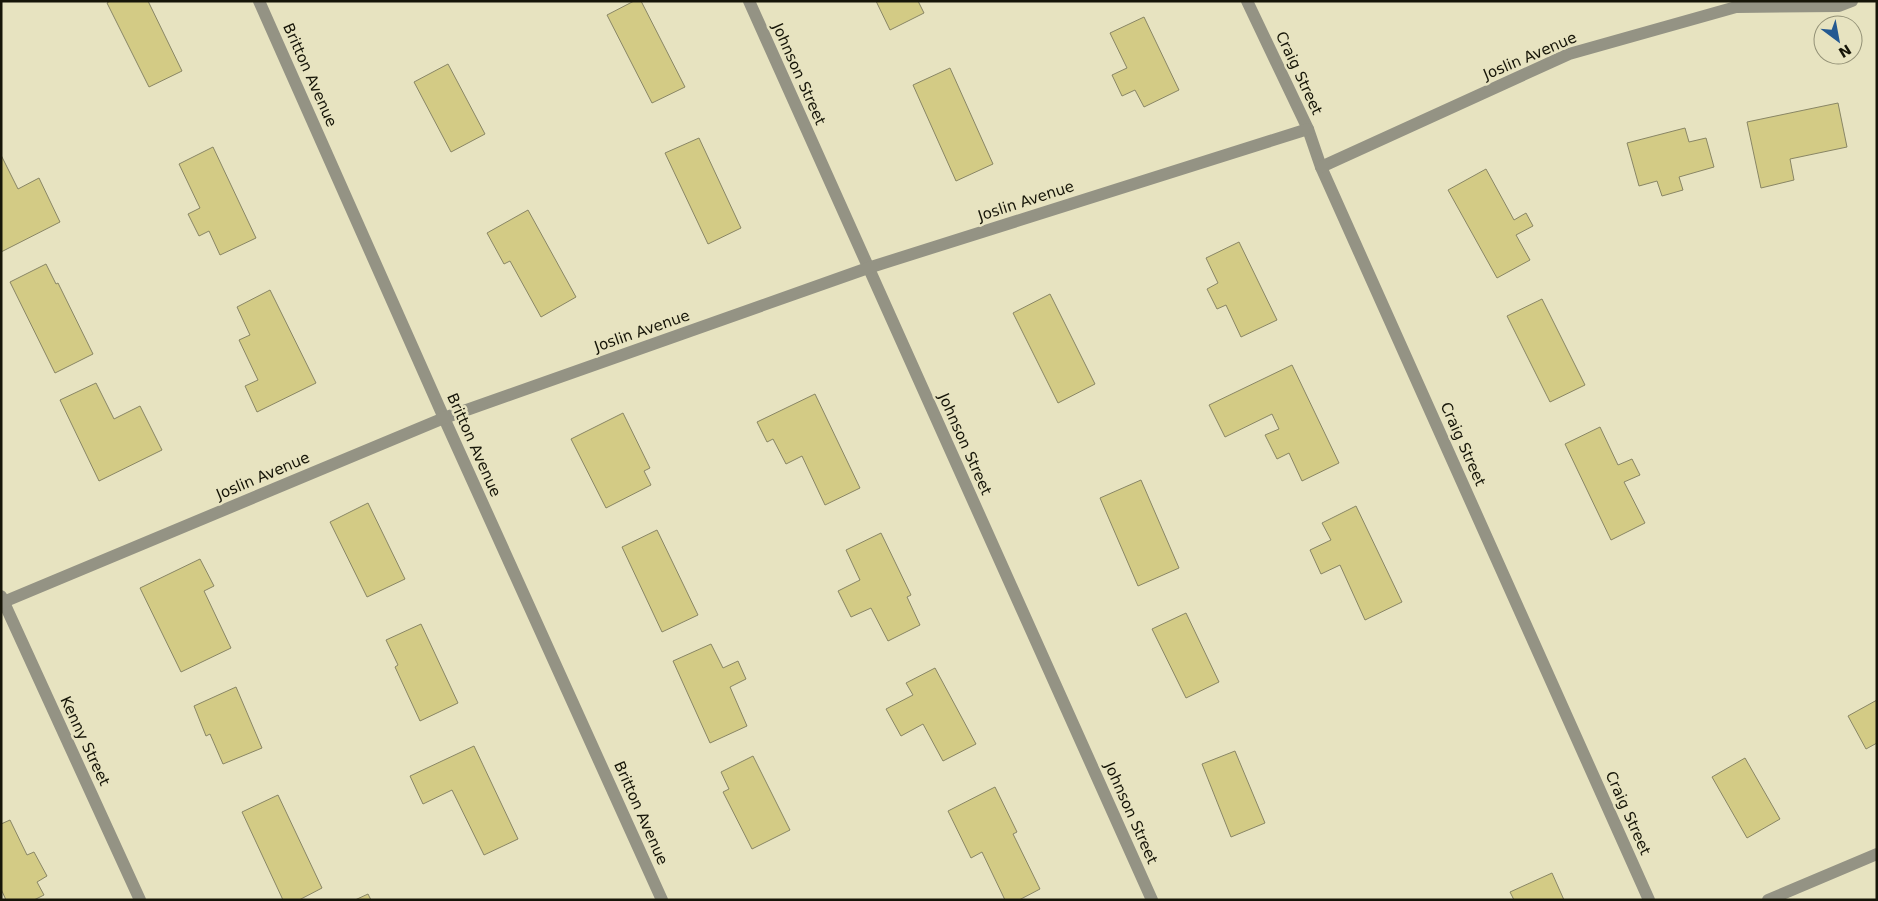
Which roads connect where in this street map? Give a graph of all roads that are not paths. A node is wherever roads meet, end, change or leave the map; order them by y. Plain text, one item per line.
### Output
1 (259, 1) edge
2 (749, 1) edge
3 (1247, 1) edge
4 (1852, 1) edge
5 (1734, 4) edge
6 (1308, 128) junction
7 (1321, 167) junction
8 (868, 268) junction
9 (444, 418) junction
10 (2, 600) edge
11 (1877, 854) edge
12 (140, 900) edge
13 (662, 900) edge
14 (1152, 900) edge
15 (1649, 900) edge
16 (1768, 900) edge

1 - 9 street, Britton Avenue
2 - 8 street, Johnson Street
3 - 6 street, Craig Street
4 - 5 street, Joslin Avenue
5 - 7 street, Joslin Avenue
6 - 7 street, Craig Street
6 - 8 street, Joslin Avenue
7 - 15 street, Craig Street
8 - 9 street, Joslin Avenue
8 - 14 street, Johnson Street
9 - 10 street, Joslin Avenue
9 - 13 street, Britton Avenue
10 - 12 street, Kenny Street
11 - 16 street

